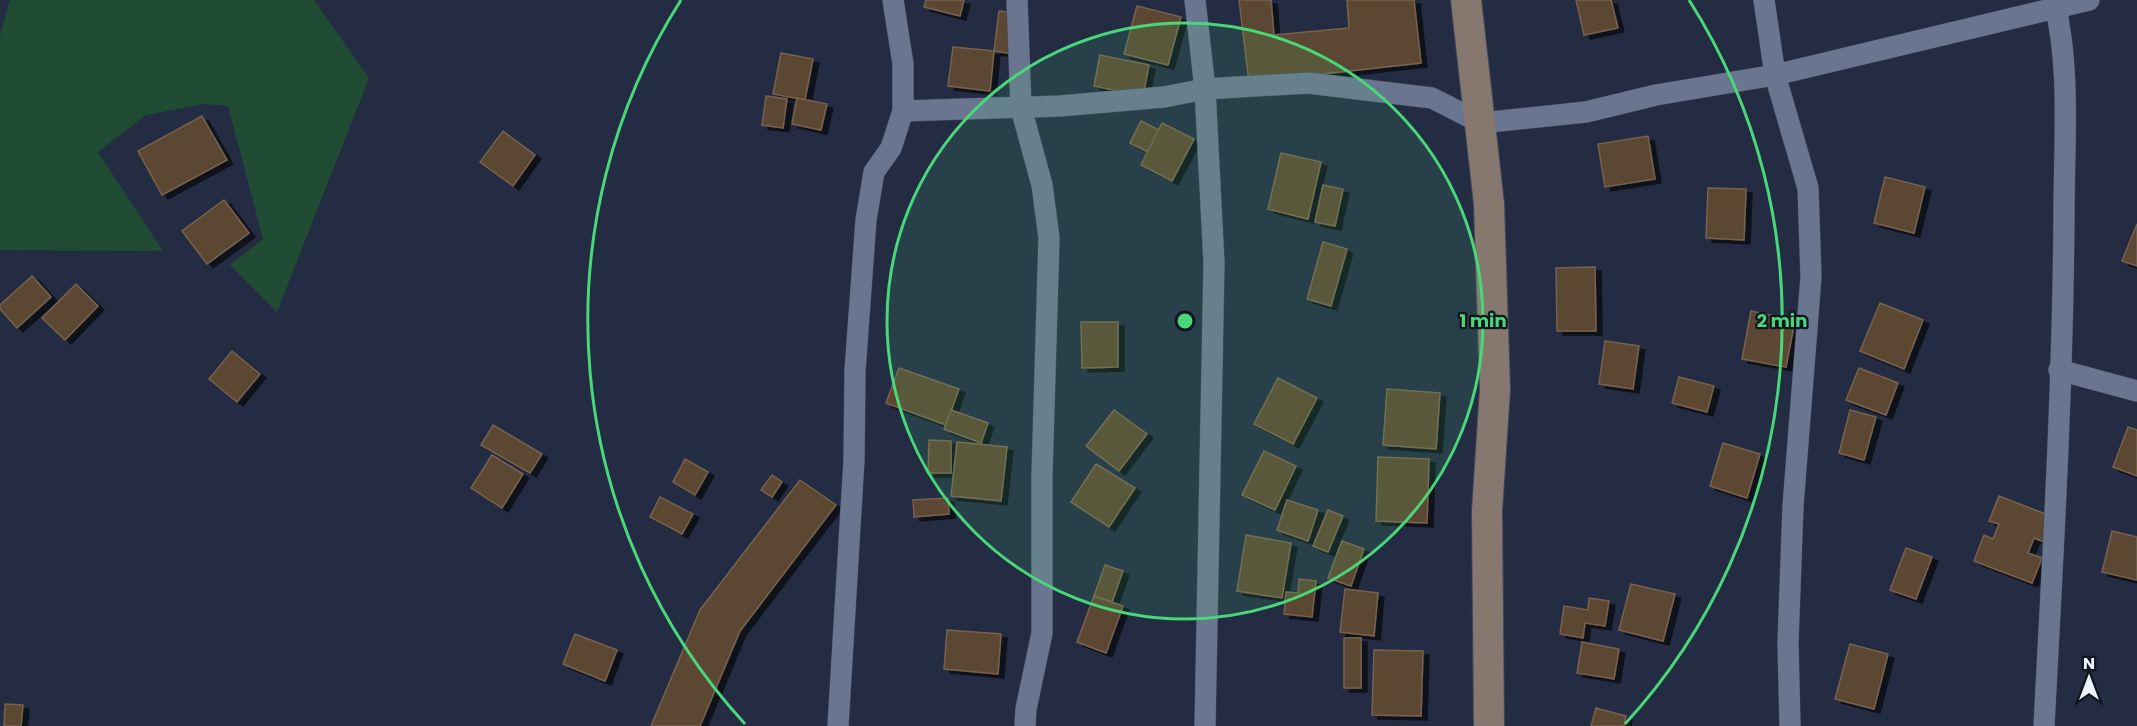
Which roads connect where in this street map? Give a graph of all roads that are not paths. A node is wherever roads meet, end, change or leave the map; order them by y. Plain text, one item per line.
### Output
1 (893, 0) edge
2 (1017, 0) edge
3 (1195, 0) edge
4 (1466, 0) edge
5 (1764, 0) edge
6 (2089, 0) edge
7 (2055, 4) edge
8 (1774, 75) junction
9 (1205, 89) junction
10 (1021, 108) junction
11 (903, 111) junction
12 (1481, 123) junction
13 (2059, 370) junction
14 (2137, 391) edge
15 (838, 726) edge
16 (1025, 726) edge
17 (1205, 726) edge
18 (1489, 726) edge
19 (1790, 726) edge
20 (2044, 726) edge

1 - 11 street
2 - 10 street
3 - 9 street
4 - 12 main road
5 - 8 street
6 - 7 street
7 - 8 street
7 - 13 street
8 - 12 street
8 - 19 street
9 - 10 street
9 - 12 street
9 - 17 street
10 - 11 street
10 - 16 street
11 - 15 street
12 - 18 main road
13 - 14 street
13 - 20 street

